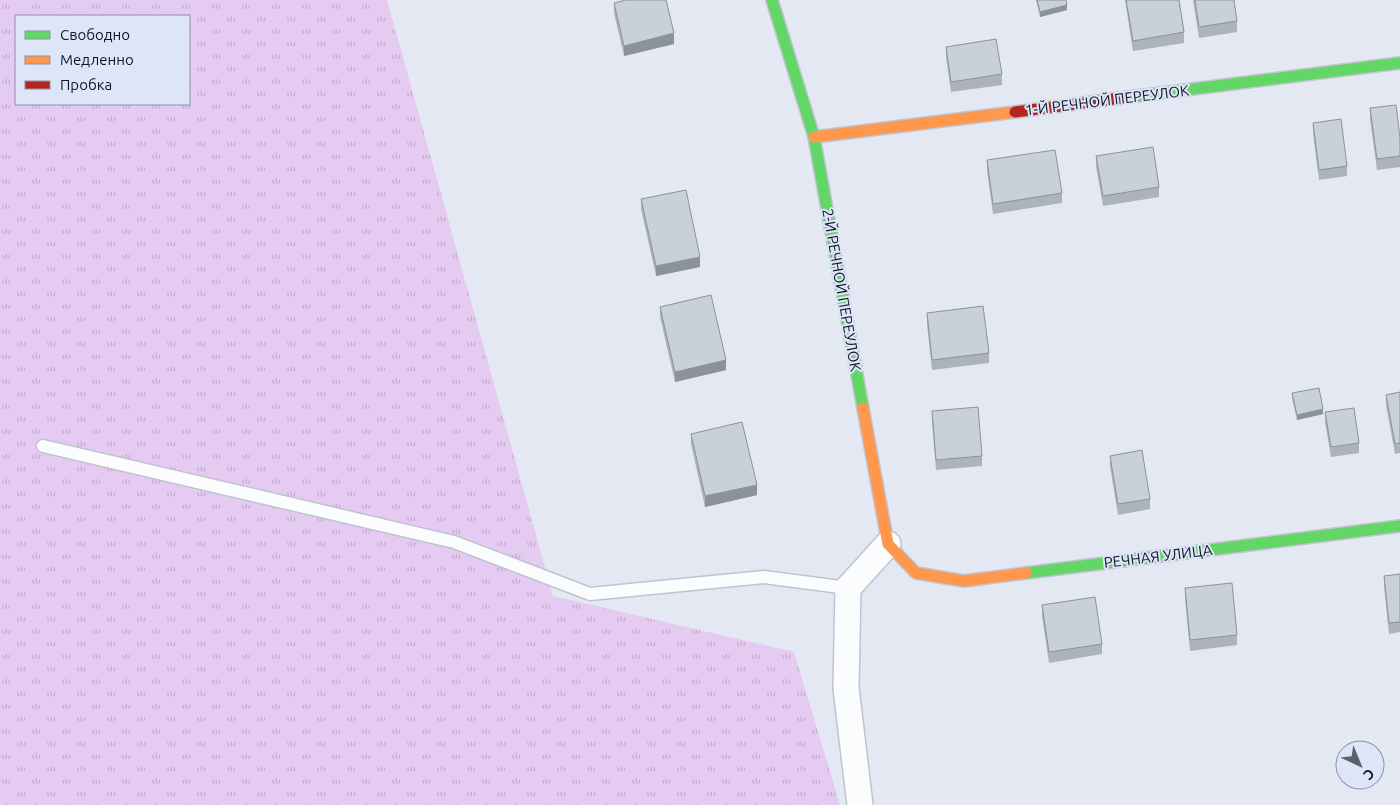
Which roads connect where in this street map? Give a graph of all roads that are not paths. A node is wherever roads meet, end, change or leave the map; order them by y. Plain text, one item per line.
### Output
1 (772, 0) edge
2 (1400, 63) edge
3 (814, 137) junction
4 (43, 446) dead end
5 (1400, 526) edge
6 (888, 544) junction
7 (848, 588) junction
8 (860, 805) edge

1 - 3 street, 2-Й РЕЧНОЙ ПЕРЕУЛОК
2 - 3 street, 1-Й РЕЧНОЙ ПЕРЕУЛОК
3 - 6 street, 2-Й РЕЧНОЙ ПЕРЕУЛОК
4 - 7 lane
5 - 6 street, РЕЧНАЯ УЛИЦА
6 - 7 street
7 - 8 street

